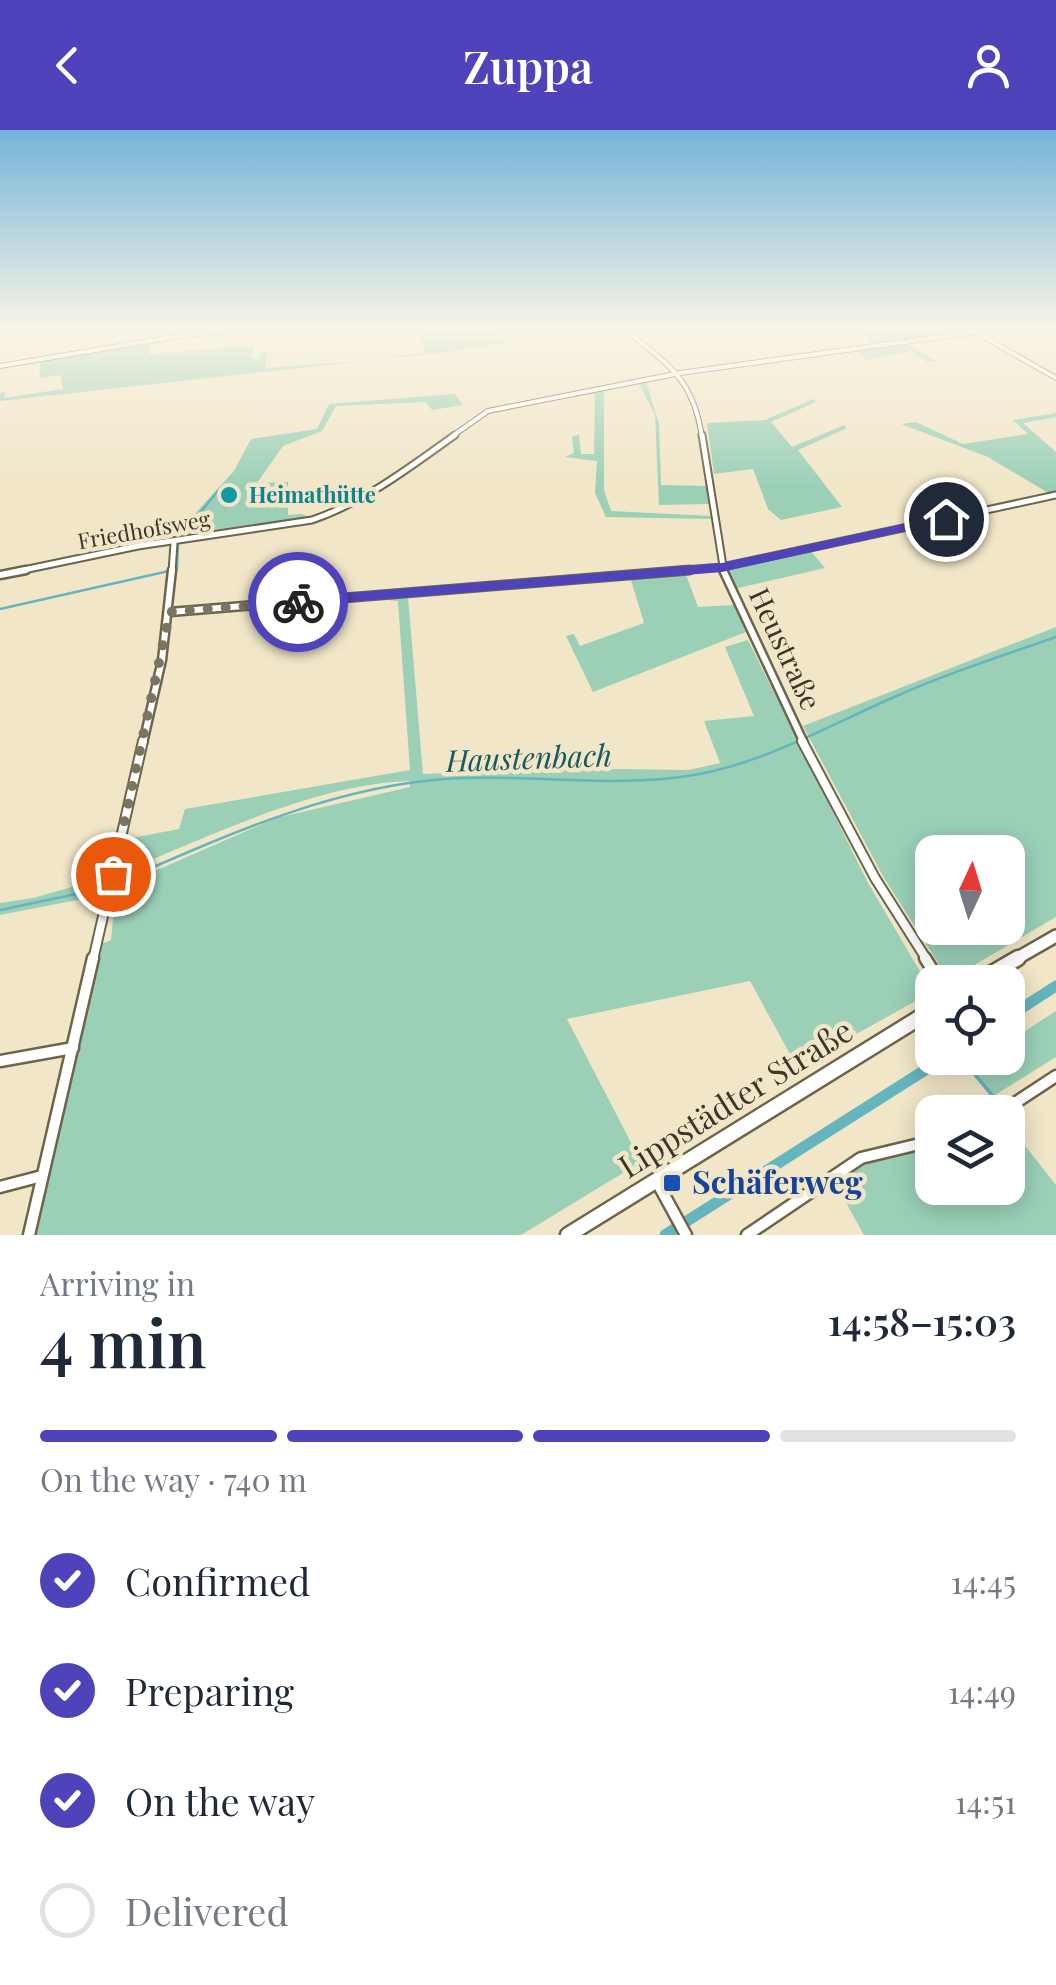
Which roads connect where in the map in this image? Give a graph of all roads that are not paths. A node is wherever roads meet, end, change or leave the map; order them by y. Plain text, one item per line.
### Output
1 (641, 382) edge
2 (684, 382) edge
3 (1056, 495) edge
4 (174, 542) junction
5 (722, 568) junction
6 (0, 575) edge
7 (170, 612) junction
8 (1056, 936) edge
9 (929, 965) edge
10 (1006, 965) edge
11 (915, 1021) edge
12 (73, 1048) junction
13 (0, 1061) edge
14 (1056, 1076) edge
15 (1025, 1096) edge
16 (915, 1145) edge
17 (43, 1176) junction
18 (660, 1186) junction
19 (0, 1188) edge
20 (29, 1235) edge
21 (568, 1235) edge
22 (686, 1235) edge
23 (746, 1235) edge

1 - 4 street, Friedhofsweg
2 - 5 street, Heustraße
3 - 5 street
4 - 6 street, Friedhofsweg
4 - 7 street
5 - 7 street
5 - 9 street, Heustraße
7 - 12 street
8 - 10 main road
11 - 18 main road, Lippstädter Straße
12 - 13 street
12 - 17 street
14 - 15 street
16 - 23 street
17 - 19 street
17 - 20 street
18 - 21 main road, Lippstädter Straße
18 - 22 street

